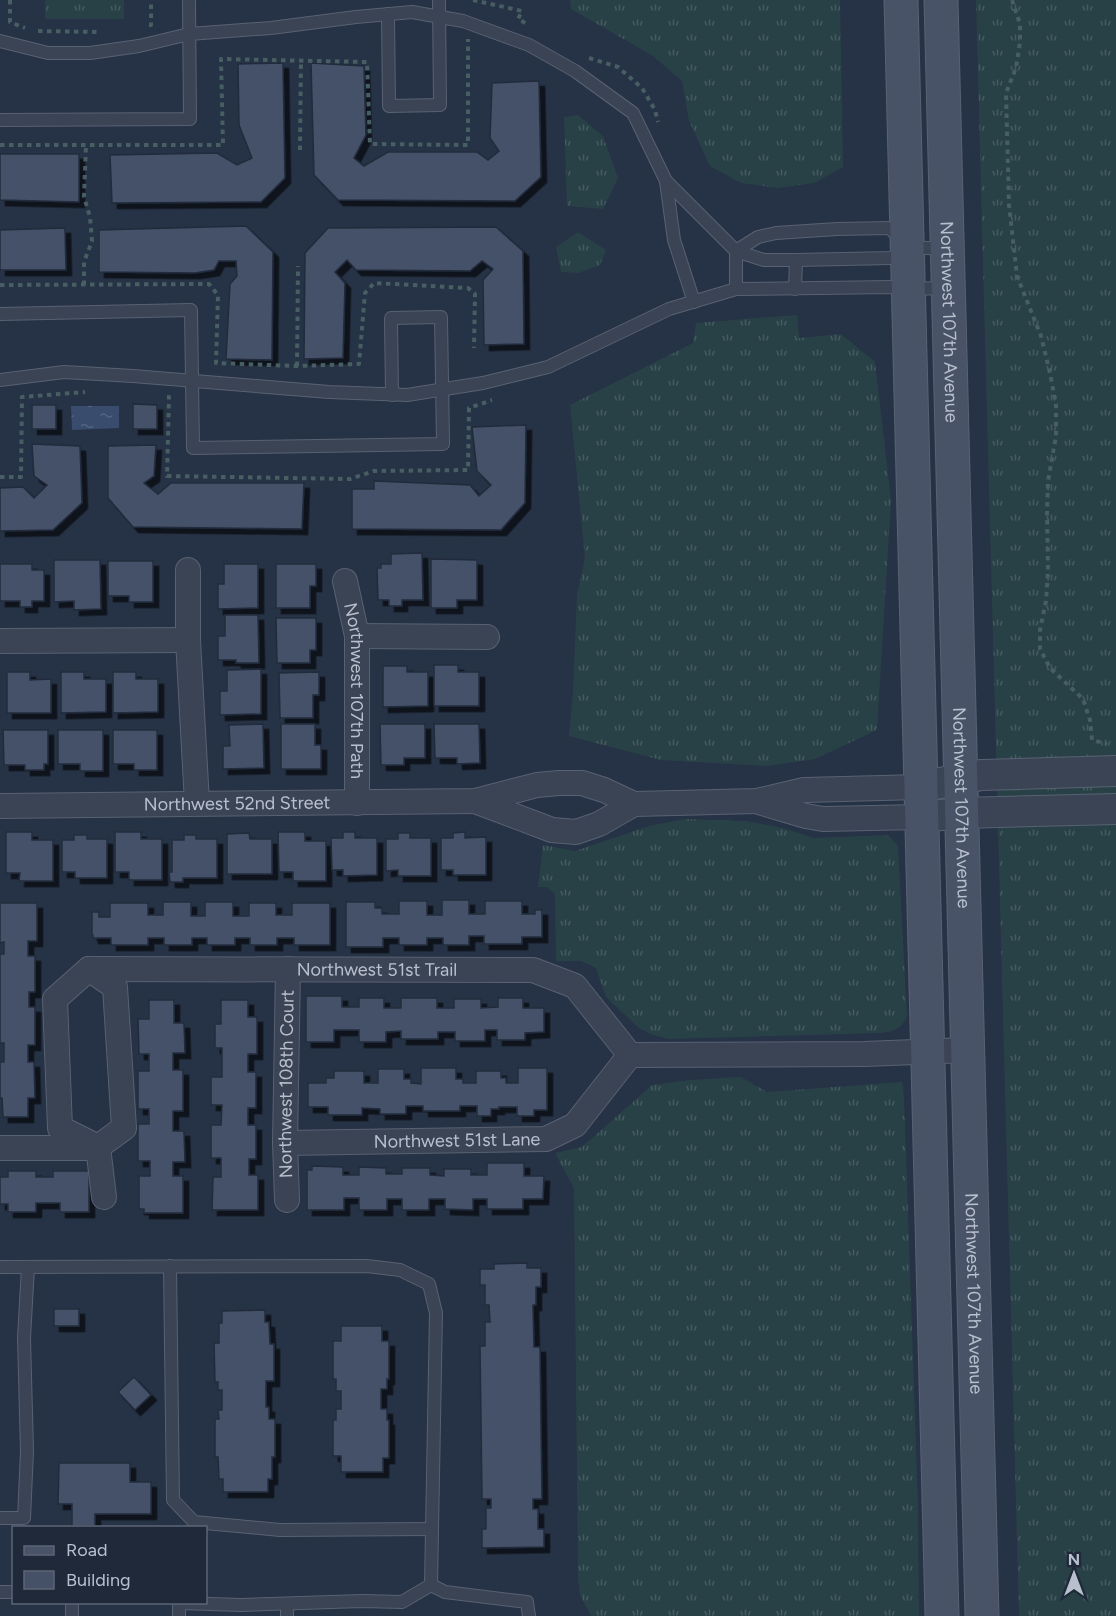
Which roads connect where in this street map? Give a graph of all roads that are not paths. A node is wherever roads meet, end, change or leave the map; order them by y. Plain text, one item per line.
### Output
1 (189, 0) edge
2 (439, 0) edge
3 (901, 0) edge
4 (940, 0) edge
5 (388, 14) junction
6 (439, 17) junction
7 (189, 34) junction
8 (0, 41) edge
9 (0, 120) edge
10 (666, 181) junction
11 (908, 247) junction
12 (947, 249) junction
13 (736, 251) junction
14 (796, 260) junction
15 (948, 288) junction
16 (736, 289) junction
17 (795, 289) junction
18 (908, 289) junction
19 (693, 302) junction
20 (0, 314) edge
21 (0, 380) edge
22 (192, 381) junction
23 (443, 389) junction
24 (392, 395) junction
25 (188, 570) dead end
26 (345, 581) dead end
27 (357, 636) junction
28 (487, 637) dead end
29 (188, 640) junction
30 (0, 641) edge
31 (1116, 771) edge
32 (960, 779) junction
33 (541, 784) junction
34 (475, 801) junction
35 (921, 802) junction
36 (197, 803) junction
37 (357, 803) junction
38 (634, 804) junction
39 (0, 806) edge
40 (1116, 809) edge
41 (961, 813) junction
42 (540, 825) junction
43 (89, 969) junction
44 (288, 969) junction
45 (967, 1050) junction
46 (927, 1051) junction
47 (630, 1055) junction
48 (285, 1143) junction
49 (0, 1148) edge
50 (98, 1148) junction
51 (104, 1197) dead end
52 (287, 1200) dead end
53 (170, 1266) junction
54 (0, 1267) edge
55 (28, 1267) junction
56 (0, 1518) edge
57 (24, 1523) edge
58 (432, 1529) junction
59 (431, 1584) junction
60 (207, 1604) edge
61 (287, 1610) edge
62 (529, 1616) edge
63 (942, 1616) edge
64 (982, 1616) edge

1 - 7 lane
2 - 6 lane
3 - 11 main road
4 - 12 main road, Northwest 107th Avenue
5 - 6 lane
5 - 6 lane
5 - 7 lane
6 - 10 lane
7 - 8 lane
7 - 9 lane
10 - 13 lane
10 - 19 lane
11 - 12 lane
11 - 13 lane
11 - 14 lane
11 - 18 main road
12 - 15 main road, Northwest 107th Avenue
13 - 14 lane
13 - 16 lane
14 - 17 lane
15 - 18 lane
15 - 32 main road, Northwest 107th Avenue
16 - 17 lane
16 - 19 lane
17 - 18 lane
18 - 35 main road
19 - 23 lane
20 - 22 lane
21 - 22 lane
22 - 23 lane
22 - 24 lane
23 - 24 lane
23 - 24 lane
25 - 29 street
26 - 27 street, Northwest 107th Path
27 - 28 street
27 - 37 street, Northwest 107th Path
29 - 30 street
29 - 36 street
31 - 32 street, Northwest 52nd Street
32 - 35 street, Northwest 52nd Street
32 - 41 main road, Northwest 107th Avenue
33 - 34 street, Northwest 52nd Street
33 - 38 street, Northwest 52nd Street
33 - 42 street
34 - 37 street, Northwest 52nd Street
34 - 42 street, Northwest 52nd Street
35 - 38 street, Northwest 52nd Street
35 - 41 street, Northwest 52nd Street
35 - 46 main road
36 - 37 street, Northwest 52nd Street
36 - 39 street, Northwest 52nd Street
38 - 42 street, Northwest 52nd Street
40 - 41 street, Northwest 52nd Street
41 - 45 main road, Northwest 107th Avenue
43 - 44 street, Northwest 51st Trail
43 - 50 street
43 - 50 street
44 - 47 street, Northwest 51st Trail
44 - 48 street, Northwest 108th Court
45 - 46 street
45 - 64 main road, Northwest 107th Avenue
46 - 47 street
46 - 63 main road
47 - 48 street, Northwest 51st Lane
48 - 52 street, Northwest 108th Court
49 - 50 street
50 - 51 street
53 - 55 lane
53 - 58 lane
53 - 58 lane
54 - 55 lane
55 - 57 lane
56 - 57 lane
58 - 59 lane
59 - 61 lane
59 - 62 lane
60 - 61 lane

